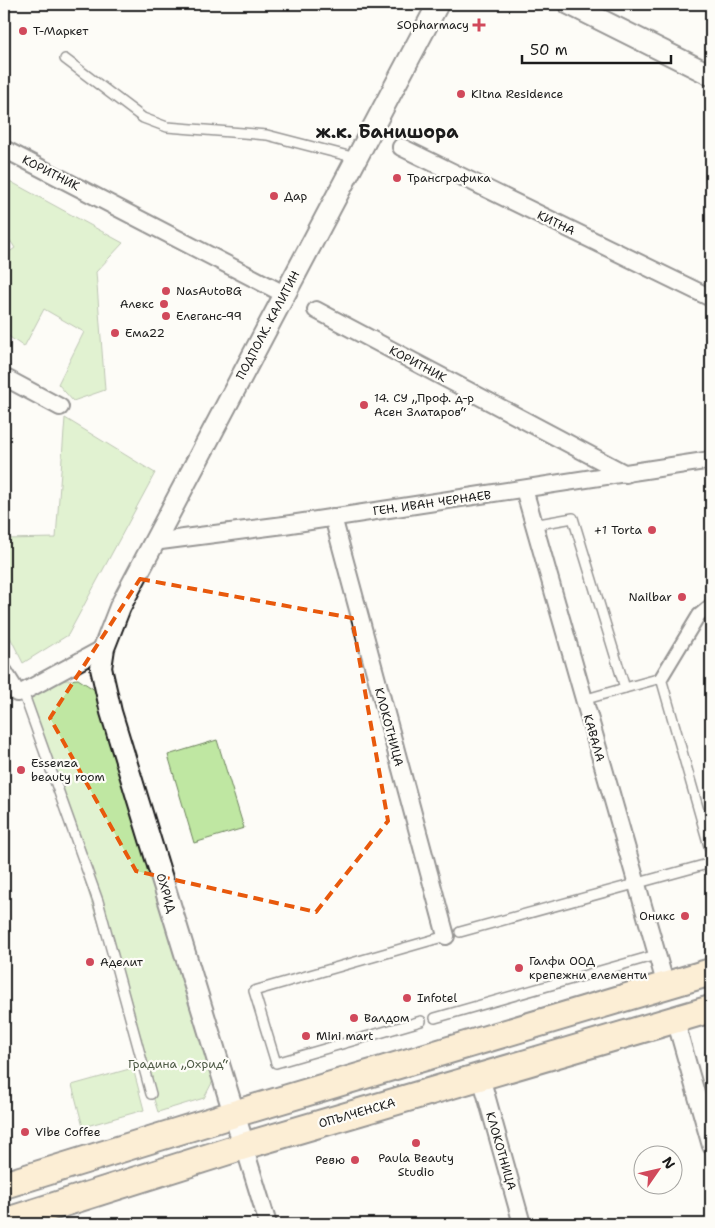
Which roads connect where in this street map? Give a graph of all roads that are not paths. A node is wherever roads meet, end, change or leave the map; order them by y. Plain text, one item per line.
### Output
1 (438, 4) edge
2 (569, 4) edge
3 (64, 59) dead end
4 (711, 75) edge
5 (401, 147) dead end
6 (4, 149) edge
7 (356, 158) junction
8 (284, 294) junction
9 (711, 298) edge
10 (316, 310) dead end
11 (4, 377) edge
12 (60, 407) dead end
13 (711, 460) edge
14 (626, 474) junction
15 (524, 489) junction
16 (333, 517) junction
17 (533, 525) junction
18 (153, 542) junction
19 (711, 604) edge
20 (104, 648) junction
21 (4, 672) edge
22 (661, 678) junction
23 (625, 688) junction
24 (23, 692) junction
25 (583, 700) junction
26 (711, 853) edge
27 (711, 863) edge
28 (636, 884) junction
29 (453, 934) junction
30 (656, 955) junction
31 (711, 972) edge
32 (666, 986) junction
33 (711, 1009) edge
34 (435, 1018) dead end
35 (675, 1019) junction
36 (421, 1022) dead end
37 (481, 1077) junction
38 (151, 1094) dead end
39 (234, 1114) junction
40 (244, 1146) junction
41 (711, 1146) edge
42 (4, 1185) edge
43 (4, 1222) edge
44 (268, 1224) edge
45 (522, 1224) edge

1 - 7 street, ПОДПОЛК. КАЛИТИН
2 - 4 street
3 - 7 lane
5 - 9 street, КИТНА
6 - 8 street, КОРИТНИК
7 - 8 street, ПОДПОЛК. КАЛИТИН
8 - 18 street, ПОДПОЛК. КАЛИТИН
10 - 14 street, КОРИТНИК
11 - 12 street
13 - 14 street, ГЕН. ИВАН ЧЕРНАЕВ
14 - 15 street, ГЕН. ИВАН ЧЕРНАЕВ
15 - 16 street, ГЕН. ИВАН ЧЕРНАЕВ
15 - 17 street, КАВАЛА
16 - 18 street, ГЕН. ИВАН ЧЕРНАЕВ
16 - 29 street, КЛОКОТНИЦА
17 - 23 lane
17 - 25 street, КАВАЛА
18 - 20 street, ПОДПОЛК. КАЛИТИН
19 - 22 street
20 - 24 street
20 - 39 street, ОХРИД
21 - 24 street
22 - 23 lane
22 - 26 lane
23 - 25 lane
24 - 38 lane
25 - 28 street, КАВАЛА
27 - 28 lane
28 - 29 lane
28 - 30 street, КАВАЛА
29 - 36 lane
30 - 32 street, КАВАЛА
30 - 34 lane
31 - 32 main road
32 - 39 main road
33 - 35 main road, ОПЪЛЧЕНСКА
35 - 37 main road, ОПЪЛЧЕНСКА
35 - 41 street
37 - 40 main road, ОПЪЛЧЕНСКА
37 - 45 street, КЛОКОТНИЦА
39 - 40 street, ОХРИД
39 - 42 main road
40 - 43 main road, ОПЪЛЧЕНСКА
40 - 44 street, ОХРИД

